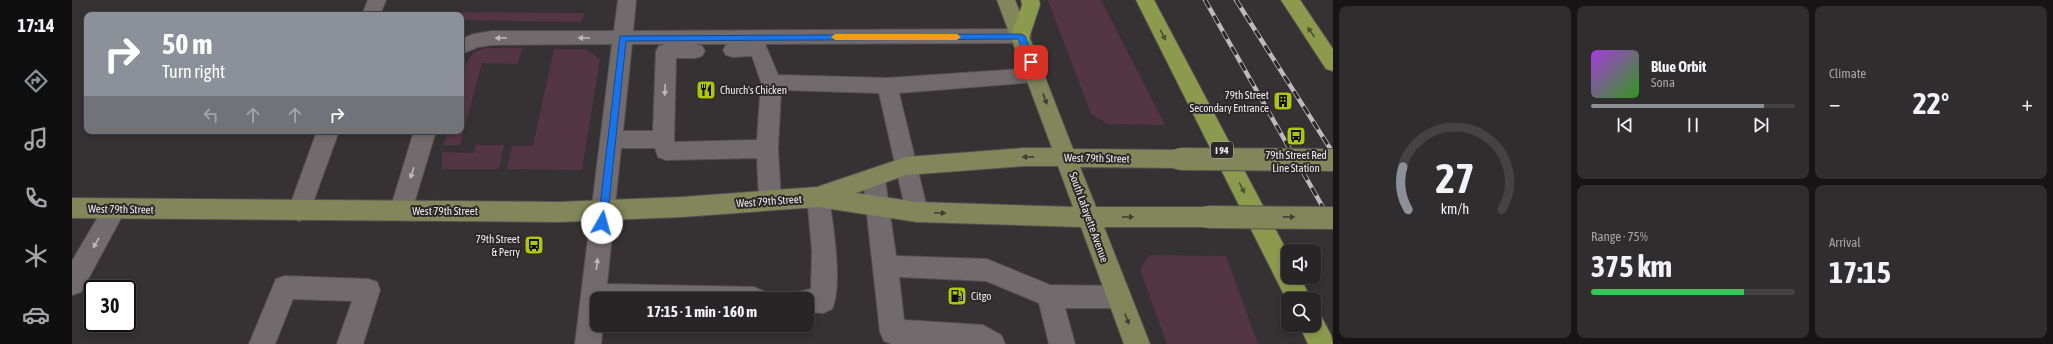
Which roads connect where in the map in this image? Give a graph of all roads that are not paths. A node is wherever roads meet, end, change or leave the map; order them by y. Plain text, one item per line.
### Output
1 (377, 0) edge
2 (627, 0) edge
3 (1006, 0) edge
4 (1030, 0) edge
5 (1145, 0) edge
6 (1290, 0) edge
7 (372, 12) edge
8 (1021, 36) junction
9 (623, 38) junction
10 (464, 45) edge
11 (1333, 64) edge
12 (1036, 75) junction
13 (771, 82) junction
14 (887, 86) junction
15 (327, 134) edge
16 (424, 134) edge
17 (612, 139) junction
18 (663, 140) junction
19 (767, 149) junction
20 (1067, 157) junction
21 (1333, 160) edge
22 (906, 166) junction
23 (874, 179) junction
24 (818, 197) junction
25 (770, 200) junction
26 (878, 206) junction
27 (72, 208) edge
28 (115, 209) junction
29 (401, 210) junction
30 (604, 210) junction
31 (299, 211) junction
32 (916, 212) junction
33 (1089, 217) junction
34 (1333, 218) edge
35 (886, 266) junction
36 (72, 284) edge
37 (594, 292) edge
38 (1295, 292) edge
39 (1049, 296) junction
40 (1119, 297) junction
41 (814, 300) edge
42 (590, 328) edge
43 (1316, 332) edge
44 (262, 344) edge
45 (350, 344) edge
46 (588, 344) edge
47 (992, 344) edge
48 (1062, 344) edge
49 (1137, 344) edge
50 (1322, 344) edge

1 - 7 street
2 - 9 street
3 - 8 main road, South Lafayette Avenue
4 - 8 highway
5 -> 38 highway, I 94
11 -> 6 highway
8 - 9 street
8 - 12 main road, South Lafayette Avenue
9 -> 10 street
9 - 17 street
12 - 14 street
12 -> 20 main road, South Lafayette Avenue
13 - 14 street
13 -> 18 street
13 - 19 street
14 - 22 street
15 - 31 street
16 -> 29 street
17 - 18 street
17 - 30 street
18 - 19 street
19 - 25 street
20 - 21 main road, West 79th Street, bridge
20 -> 22 main road, West 79th Street
20 - 33 main road, South Lafayette Avenue
22 - 23 main road, West 79th Street
22 - 32 street
23 - 24 main road, West 79th Street
23 - 26 street
24 - 25 main road, West 79th Street
24 - 26 main road, West 79th Street
24 - 41 street
25 - 30 main road, West 79th Street
26 - 32 main road, West 79th Street
26 - 35 street
27 - 28 main road, West 79th Street
28 - 31 main road, West 79th Street
28 -> 36 street
29 - 30 main road, West 79th Street
29 - 31 main road, West 79th Street
37 -> 30 street
32 -> 33 main road, West 79th Street
33 -> 34 main road, West 79th Street, bridge
33 - 40 main road, South Lafayette Avenue
35 - 39 street
35 - 47 street
39 - 40 street
39 - 48 street
40 -> 49 main road, South Lafayette Avenue
42 - 46 street
43 - 50 highway
44 - 45 street

